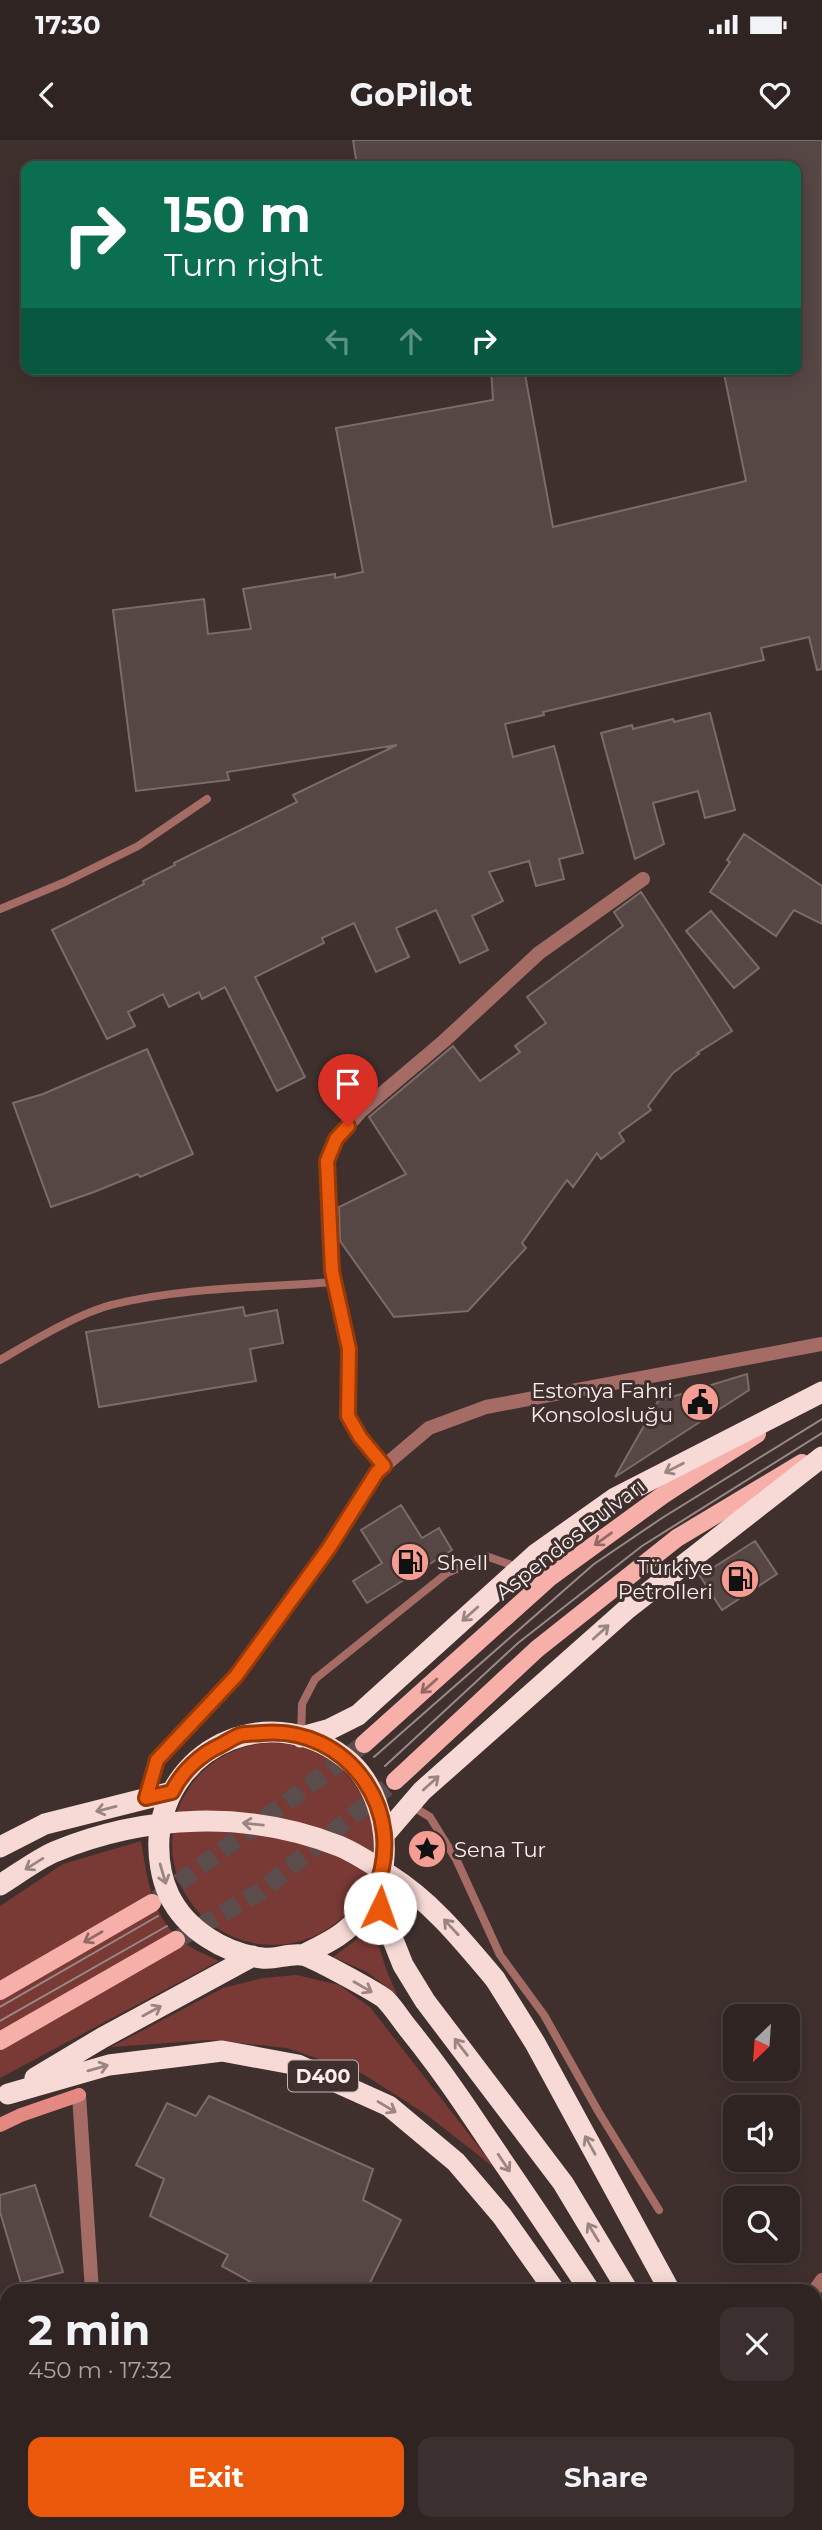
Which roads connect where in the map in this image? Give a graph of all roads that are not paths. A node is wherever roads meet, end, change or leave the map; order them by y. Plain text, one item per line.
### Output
1 (207, 799) dead end
2 (643, 879) dead end
3 (0, 909) edge
4 (334, 1282) junction
5 (822, 1344) edge
6 (0, 1360) edge
7 (822, 1392) edge
8 (822, 1454) edge
9 (384, 1466) junction
10 (520, 1569) junction
11 (301, 1737) junction
12 (364, 1744) tunnel mouth
13 (395, 1781) tunnel mouth
14 (172, 1792) junction
15 (146, 1798) junction
16 (410, 1805) junction
17 (386, 1834) junction
18 (0, 1847) edge
19 (0, 1885) edge
20 (374, 1892) junction
21 (152, 1903) tunnel mouth
22 (176, 1940) tunnel mouth
23 (303, 1955) junction
24 (253, 1956) junction
25 (0, 1990) edge
26 (0, 2041) edge
27 (4, 2096) edge
28 (0, 2125) edge
29 (659, 2210) dead end
30 (92, 2284) edge
31 (550, 2284) edge
32 (585, 2284) edge
33 (624, 2284) edge
34 (666, 2284) edge

1 - 3 lane
2 - 4 street
4 - 6 lane
4 - 9 street
5 - 9 street
7 -> 10 highway
7 -> 12 main road, Aspendos Bulvarı
8 - 13 main road
16 -> 8 highway
9 - 15 street
10 -> 11 highway
10 - 11 lane
11 - 14 highway
11 - 17 highway
14 - 15 highway
14 -> 24 highway
15 -> 18 highway
16 - 17 highway
16 - 29 lane
17 - 20 highway
34 -> 19 highway, bridge
20 - 23 highway
33 -> 20 highway
21 -> 25 main road
22 - 26 main road
23 - 24 highway
23 -> 32 highway
27 -> 24 highway, D400
27 -> 31 highway, D400
28 - 30 street

